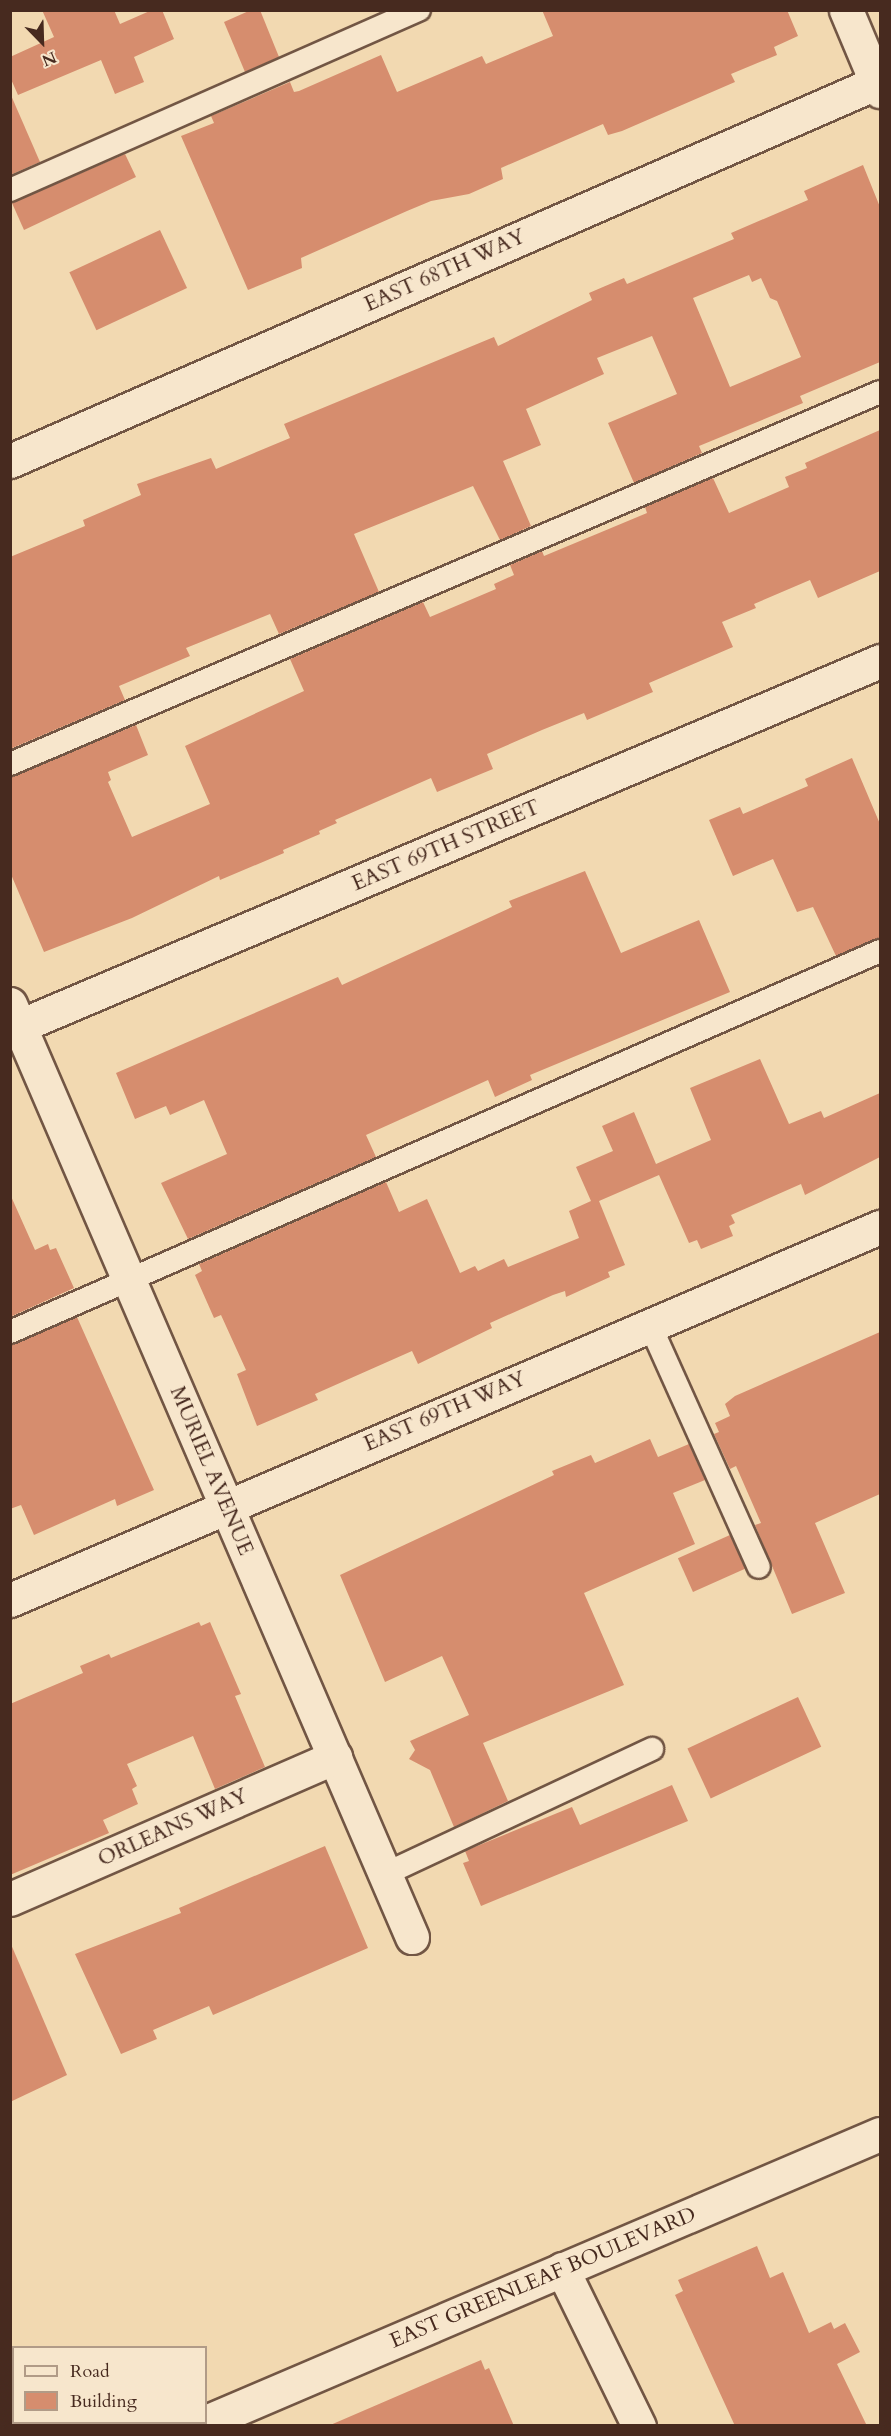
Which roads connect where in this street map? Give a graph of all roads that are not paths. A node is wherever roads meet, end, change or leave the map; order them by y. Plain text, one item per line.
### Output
1 (419, 10) edge
2 (846, 10) edge
3 (879, 85) edge
4 (10, 190) edge
5 (880, 392) edge
6 (10, 462) edge
7 (880, 661) edge
8 (10, 764) edge
9 (880, 951) edge
10 (14, 1020) edge
11 (880, 1227) edge
12 (130, 1281) junction
13 (650, 1325) junction
14 (10, 1332) edge
15 (226, 1506) junction
16 (759, 1567) dead end
17 (10, 1600) edge
18 (652, 1749) dead end
19 (335, 1757) junction
20 (385, 1874) junction
21 (10, 1899) edge
22 (412, 1937) dead end
23 (880, 2134) edge
24 (562, 2269) junction
25 (207, 2421) edge
26 (639, 2426) edge

1 - 4 lane
2 - 3 street
3 - 6 street, EAST 68TH WAY
5 - 8 lane
7 - 10 street, EAST 69TH STREET
9 - 12 lane
10 - 12 street, MURIEL AVENUE
11 - 13 street, EAST 69TH WAY
12 - 14 lane
12 - 15 street, MURIEL AVENUE
13 - 15 street, EAST 69TH WAY
13 - 16 lane
15 - 17 street, EAST 69TH WAY
15 - 19 street, MURIEL AVENUE
18 - 20 lane
19 - 20 street, MURIEL AVENUE
19 - 21 street, ORLEANS WAY
20 - 22 street, MURIEL AVENUE
23 - 24 street, EAST GREENLEAF BOULEVARD
24 - 25 street, EAST GREENLEAF BOULEVARD
24 - 26 street

